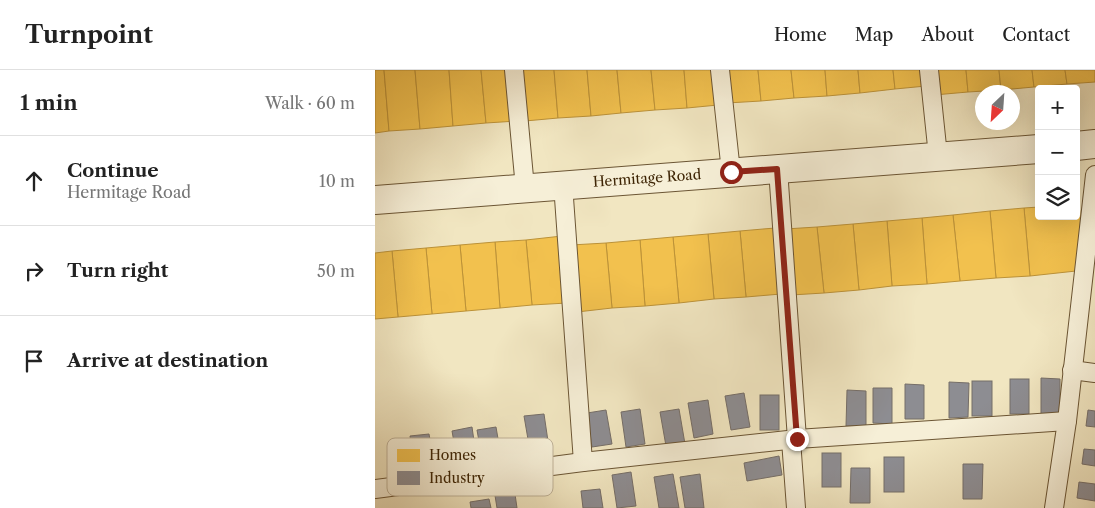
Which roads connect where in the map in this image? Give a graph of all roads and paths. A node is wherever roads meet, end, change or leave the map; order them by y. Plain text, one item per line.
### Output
1 (514, 70) edge
2 (721, 70) edge
3 (929, 70) edge
4 (1095, 144) edge
5 (1080, 146) edge
6 (1035, 149) edge
7 (937, 156) junction
8 (777, 169) junction
9 (731, 172) junction
10 (1095, 175) edge
11 (563, 184) junction
12 (525, 188) junction
13 (375, 200) edge
14 (1072, 370) junction
15 (1095, 373) edge
16 (1067, 421) junction
17 (794, 439) junction
18 (583, 462) junction
19 (553, 466) edge
20 (796, 508) edge
21 (1054, 508) edge

1 - 12 lane
2 - 9 lane
3 - 7 lane
4 - 5 street
6 - 7 street, Hermitage Road
7 - 8 street, Hermitage Road
8 - 9 street, Hermitage Road
8 - 17 lane
9 - 11 street, Hermitage Road
10 - 14 lane
11 - 12 street, Hermitage Road
11 - 18 lane
12 - 13 street, Hermitage Road
14 - 15 lane
14 - 16 lane
16 - 17 lane
16 - 21 lane
17 - 18 lane
17 - 20 lane
18 - 19 lane

